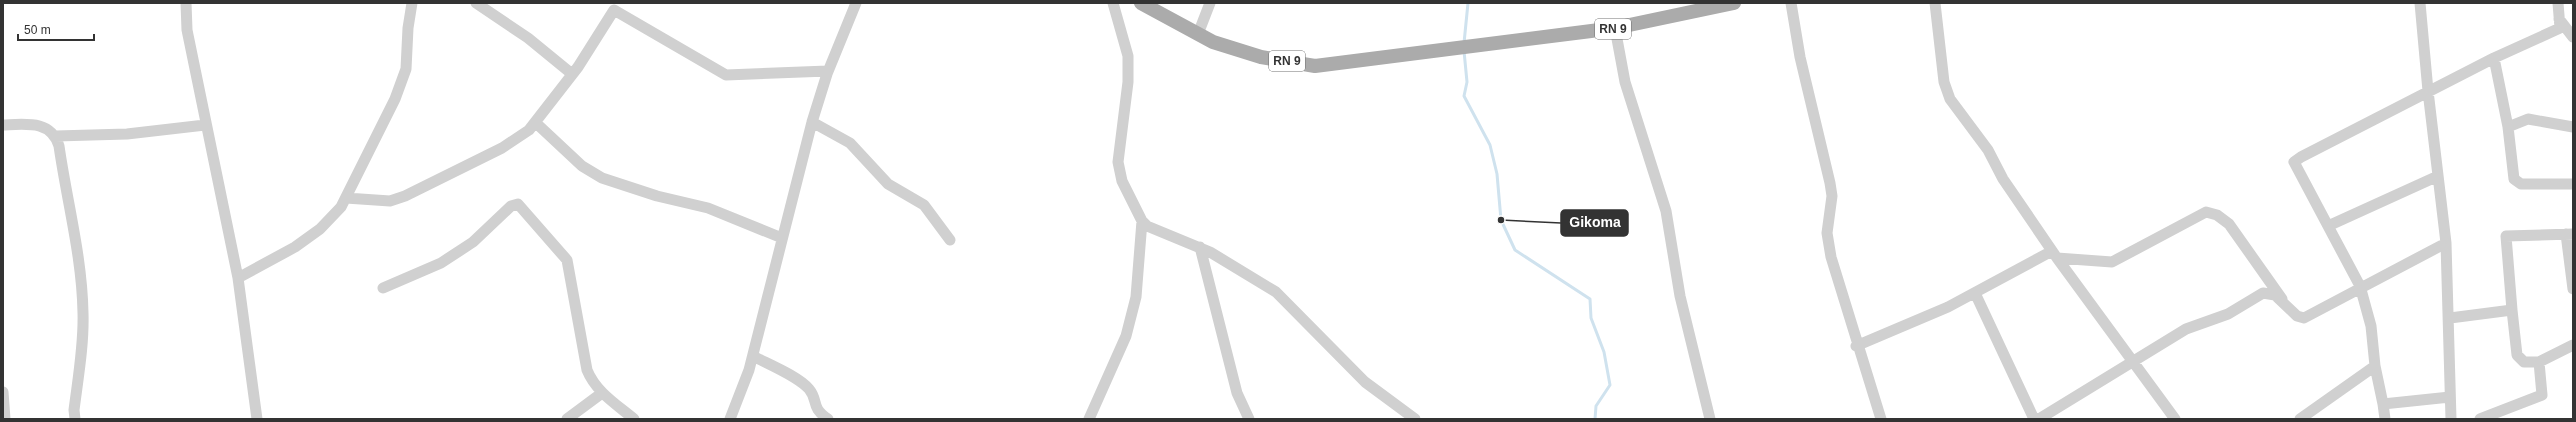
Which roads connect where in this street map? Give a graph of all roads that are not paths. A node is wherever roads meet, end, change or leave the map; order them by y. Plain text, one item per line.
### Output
1 (186, 3) edge
2 (412, 3) edge
3 (476, 3) edge
4 (856, 3) edge
5 (1113, 3) edge
6 (1141, 3) edge
7 (1210, 3) edge
8 (1734, 3) edge
9 (1791, 3) edge
10 (1935, 3) edge
11 (2420, 3) edge
12 (2558, 3) edge
13 (616, 7) edge
14 (2560, 19) junction
15 (1615, 28) junction
16 (1198, 34) junction
17 (2573, 37) edge
18 (2494, 58) junction
19 (828, 71) junction
20 (572, 74) junction
21 (2428, 91) junction
22 (812, 122) junction
23 (536, 124) junction
24 (3, 125) edge
25 (205, 125) junction
26 (2508, 127) junction
27 (2573, 127) edge
28 (56, 136) junction
29 (2438, 176) junction
30 (2573, 184) edge
31 (346, 198) junction
32 (1142, 221) junction
33 (2328, 226) junction
34 (2569, 234) edge
35 (782, 238) junction
36 (950, 240) dead end
37 (2446, 243) junction
38 (1200, 247) junction
39 (2054, 254) junction
40 (238, 278) junction
41 (2360, 286) junction
42 (383, 288) dead end
43 (2573, 289) edge
44 (1976, 293) junction
45 (2286, 304) junction
46 (2512, 310) junction
47 (2450, 318) junction
48 (2573, 345) edge
49 (1856, 346) junction
50 (753, 356) junction
51 (2134, 362) junction
52 (2539, 362) junction
53 (2375, 366) junction
54 (3, 392) edge
55 (602, 393) junction
56 (2450, 397) junction
57 (2383, 404) junction
58 (2313, 414) edge
59 (4, 418) edge
60 (74, 419) edge
61 (257, 419) edge
62 (567, 419) edge
63 (634, 419) edge
64 (730, 419) edge
65 (828, 419) edge
66 (1089, 419) edge
67 (1249, 419) edge
68 (1415, 419) edge
69 (1710, 419) edge
70 (1881, 419) edge
71 (2034, 419) edge
72 (2039, 419) edge
73 (2175, 419) edge
74 (2300, 419) edge
75 (2385, 419) edge
76 (2451, 419) edge
77 (2480, 419) edge

1 - 25 street
2 - 31 street
3 - 20 street
4 - 19 street
5 - 32 street
6 - 16 main road, RN 9
7 - 16 street
8 - 15 main road, RN 9
9 - 49 street
10 - 39 street
11 - 21 street
12 - 14 street
13 - 19 street
13 - 20 street
14 - 17 street
14 - 18 street
15 - 16 main road, RN 9
15 - 69 street
18 - 21 street
18 - 26 street
19 - 22 street
20 - 23 street
21 - 29 street
21 - 33 street
22 - 35 street
22 - 36 street
23 - 31 street
23 - 35 street
24 - 28 street
25 - 28 street
25 - 40 street
26 - 27 street
26 - 30 street
28 - 60 street
29 - 33 street
29 - 37 street
31 - 40 street
32 - 38 street
32 - 66 street
33 - 41 street
34 - 43 street
34 - 46 street
35 - 50 street
37 - 41 street
37 - 47 street
38 - 67 street
38 - 68 street
39 - 44 street
39 - 45 street
39 - 51 street
40 - 61 street
41 - 45 street
41 - 53 street
42 - 55 street
44 - 49 street
44 - 71 street
45 - 51 street
46 - 47 street
46 - 52 street
47 - 56 street
48 - 52 street
49 - 70 street
50 - 64 street
50 - 65 street
51 - 72 street
51 - 73 street
52 - 77 street
53 - 57 street
53 - 58 street
54 - 59 street
55 - 62 street
55 - 63 street
56 - 57 street
56 - 76 street
57 - 75 street
58 - 74 street

